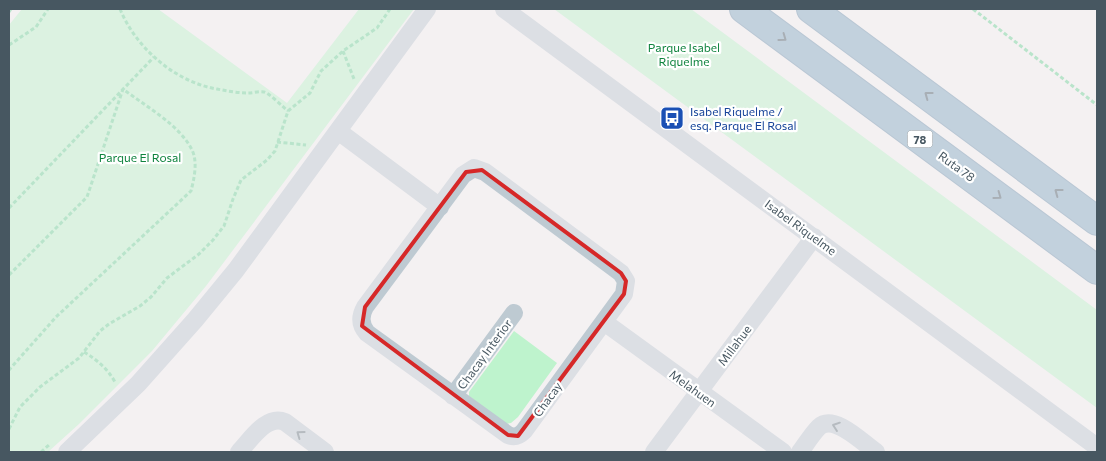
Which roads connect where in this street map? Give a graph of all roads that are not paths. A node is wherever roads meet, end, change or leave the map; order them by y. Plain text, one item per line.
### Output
1 (428, 9) edge
2 (504, 9) edge
3 (744, 9) edge
4 (811, 9) edge
5 (338, 131) junction
6 (440, 207) junction
7 (1097, 221) edge
8 (814, 237) junction
9 (1097, 270) edge
10 (514, 313) dead end
11 (604, 322) junction
12 (698, 392) junction
13 (453, 396) junction
14 (61, 446) edge
15 (1097, 447) edge
16 (239, 452) edge
17 (325, 452) edge
18 (654, 452) edge
19 (783, 452) edge
20 (800, 452) edge
21 (876, 452) edge

1 - 5 street
2 - 8 street, Isabel Riquelme
3 -> 9 highway, Ruta 78 / 78
7 -> 4 highway
5 - 6 street
5 - 14 street
6 - 11 street, Chacay
6 - 13 street, Chacay
8 - 12 street, Millahue
8 - 15 street, Isabel Riquelme
10 - 13 street, Chacay Interior
11 - 12 street, Melahuen
11 - 13 street, Chacay
12 - 18 street, Millahue
12 - 19 street, Melahuen
17 -> 16 street
21 -> 20 street

